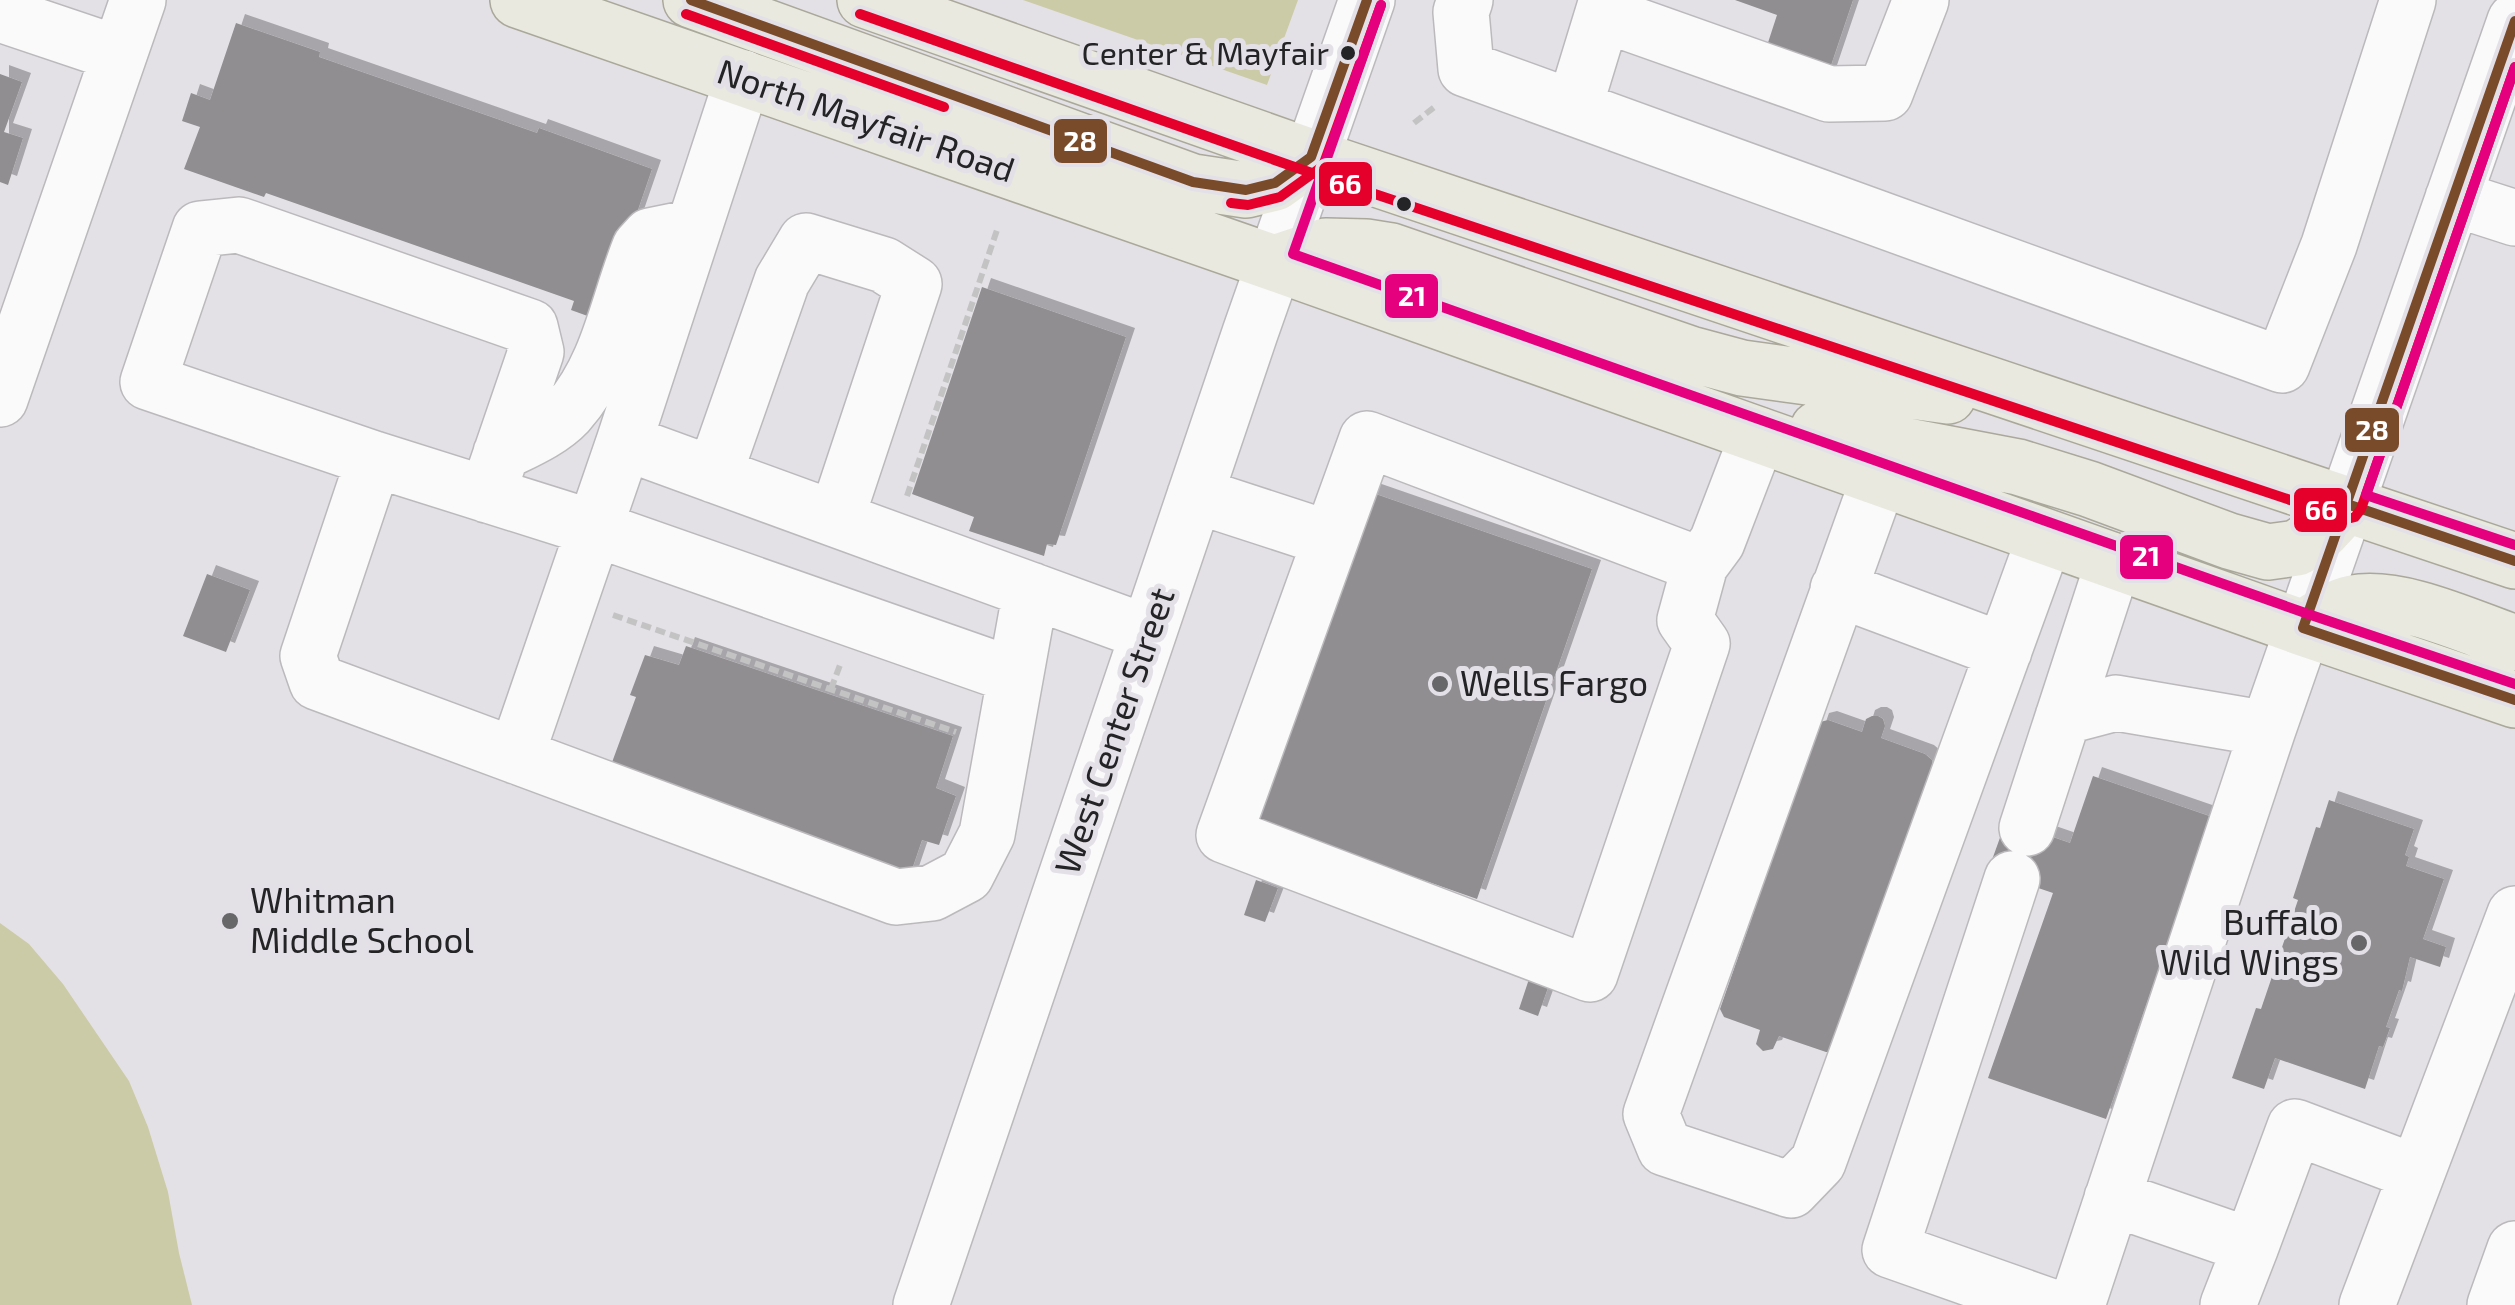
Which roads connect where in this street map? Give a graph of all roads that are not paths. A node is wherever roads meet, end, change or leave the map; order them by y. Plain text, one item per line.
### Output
1 (138, 0) edge
2 (518, 0) edge
3 (690, 0) edge
4 (865, 0) edge
5 (1366, 0) edge
6 (1465, 0) edge
7 (1920, 0) edge
8 (2408, 0) edge
9 (2476, 0) edge
10 (1605, 7) edge
11 (2515, 13) edge
12 (0, 14) edge
13 (2515, 21) edge
14 (120, 54) junction
15 (743, 78) junction
16 (1574, 108) junction
17 (1311, 157) junction
18 (2453, 198) junction
19 (2515, 218) edge
20 (694, 227) junction
21 (1274, 263) junction
22 (0, 399) edge
23 (1677, 406) junction
24 (2079, 414) junction
25 (1758, 435) junction
26 (624, 442) junction
27 (374, 458) junction
28 (1885, 459) junction
29 (494, 474) junction
30 (714, 475) junction
31 (1196, 495) junction
32 (2347, 504) junction
33 (836, 519) junction
34 (593, 528) junction
35 (2046, 536) junction
36 (1330, 539) junction
37 (2114, 561) junction
38 (2515, 561) edge
39 (1700, 565) junction
40 (1031, 590) junction
41 (1838, 590) junction
42 (2303, 628) junction
43 (1148, 633) junction
44 (2515, 643) edge
45 (2004, 652) junction
46 (1015, 676) junction
47 (2515, 700) edge
48 (2064, 717) junction
49 (2268, 729) junction
50 (516, 756) junction
51 (2515, 914) edge
52 (2416, 1172) junction
53 (2112, 1198) junction
54 (2251, 1246) junction
55 (2515, 1249) edge
56 (921, 1305) edge
57 (2046, 1305) edge
58 (2077, 1305) edge
59 (2228, 1305) edge
60 (2367, 1305) edge
61 (2496, 1305) edge

1 - 14 street
2 - 15 main road, North Mayfair Road
3 - 17 main road
4 - 17 main road
5 - 17 street, West Center Street
6 - 16 street
7 - 10 street
8 - 16 street
9 - 11 street
10 - 16 street
12 - 14 street
13 - 18 street
14 - 22 street
15 - 20 street
15 - 21 main road, North Mayfair Road
17 - 21 street, West Center Street
17 - 24 main road
18 - 19 street
18 - 32 street
20 - 26 street
20 - 29 street
21 - 23 main road, North Mayfair Road
21 - 24 main road
21 - 31 street, West Center Street
23 - 25 main road, North Mayfair Road
23 - 28 main road
24 - 32 main road
25 - 28 main road, North Mayfair Road
25 - 39 street
26 - 30 street
26 - 34 street
27 - 29 street
27 - 29 street
27 - 50 street
28 - 32 main road
28 - 35 main road, North Mayfair Road
28 - 41 street
29 - 34 street
30 - 33 street
30 - 33 street
31 - 36 street
31 - 43 street, West Center Street
32 - 38 main road
32 - 42 street
33 - 40 street
34 - 46 street
34 - 50 street
35 - 37 main road, North Mayfair Road
35 - 45 street
36 - 39 street
36 - 39 street
37 - 42 main road, North Mayfair Road
37 - 48 street
40 - 43 street
40 - 46 street
41 - 45 street
41 - 45 street
42 - 44 main road
42 - 47 main road, North Mayfair Road
42 - 49 street
43 - 56 street, West Center Street
46 - 50 street
48 - 49 street
48 - 57 street
49 - 53 street
51 - 52 street
52 - 54 street
52 - 60 street
53 - 54 street
53 - 58 street
54 - 59 street
55 - 61 street

